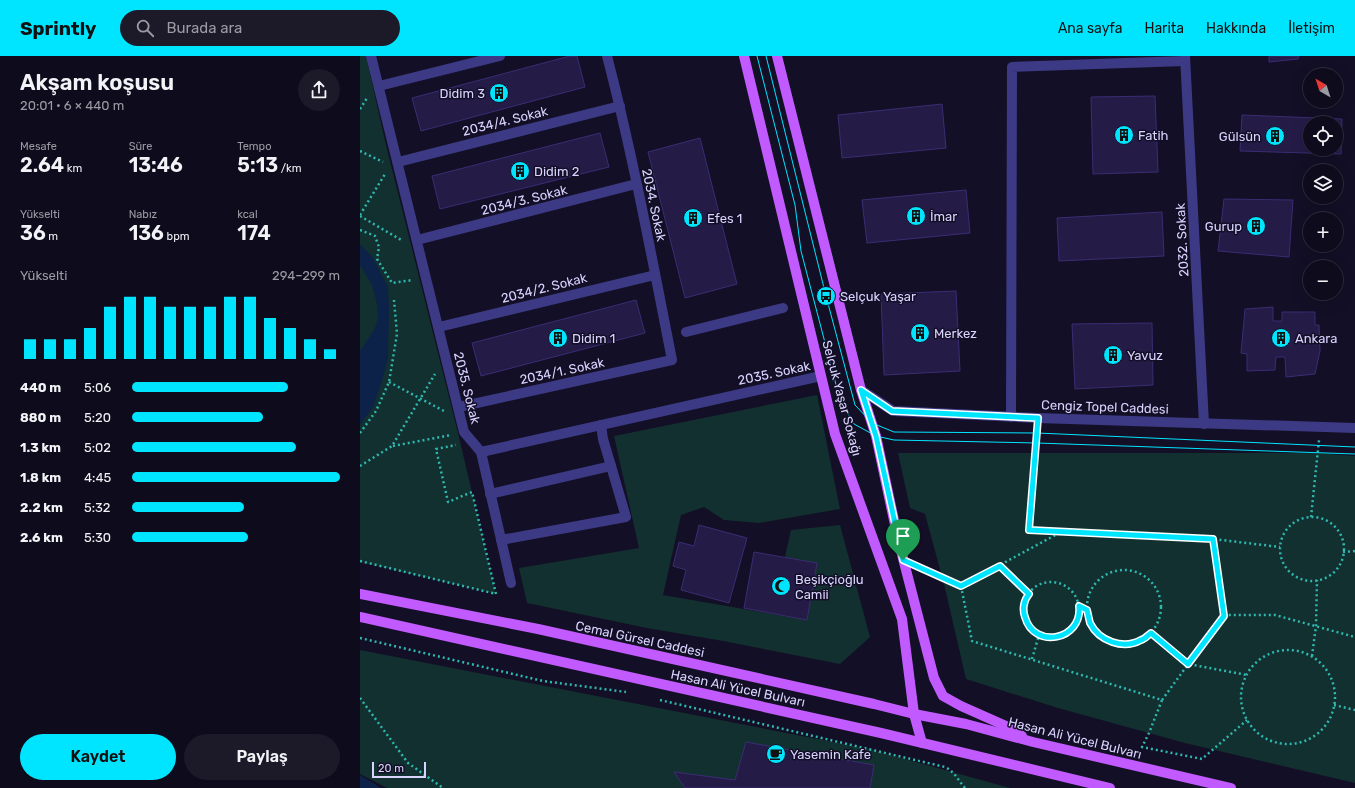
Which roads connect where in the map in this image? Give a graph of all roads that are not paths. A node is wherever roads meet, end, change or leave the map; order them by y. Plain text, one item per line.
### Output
1 (372, 56) edge
2 (500, 56) edge
3 (606, 56) edge
4 (744, 56) edge
5 (777, 56) edge
6 (1185, 58) edge
7 (379, 86) junction
8 (620, 106) junction
9 (398, 162) junction
10 (636, 184) junction
11 (417, 240) junction
12 (655, 275) junction
13 (783, 308) dead end
14 (439, 327) junction
15 (686, 332) dead end
16 (672, 360) joint
17 (821, 376) junction
18 (861, 390) junction
19 (459, 407) junction
20 (1011, 417) junction
21 (1204, 424) junction
22 (601, 425) junction
23 (1355, 428) edge
24 (481, 452) junction
25 (611, 466) junction
26 (490, 494) junction
27 (501, 540) junction
28 (511, 583) dead end
29 (360, 594) edge
30 (360, 617) edge
31 (914, 714) junction
32 (1033, 742) junction
33 (922, 743) junction
34 (1110, 788) edge
35 (1231, 788) edge

1 - 7 street, 2035. Sokak
2 - 7 street
3 - 8 street, 2034. Sokak
4 - 17 main road, Selçuk Yaşar Sokağı
5 - 18 main road, Selçuk Yaşar Sokağı
6 - 20 street
6 - 21 street, 2032. Sokak
7 - 9 street, 2035. Sokak
8 - 9 street, 2034/4. Sokak
8 - 10 street, 2034. Sokak
9 - 11 street, 2035. Sokak
10 - 11 street, 2034/3. Sokak
10 - 12 street, 2034. Sokak
11 - 14 street, 2035. Sokak
12 - 14 street, 2034/2. Sokak
12 - 16 street, 2034. Sokak
13 - 15 street
14 - 19 street, 2035. Sokak
16 - 19 street, 2034/1. Sokak
17 - 22 street, 2035. Sokak
17 - 31 main road, Selçuk Yaşar Sokağı
18 - 20 street, Cengiz Topel Caddesi
18 - 32 main road, Selçuk Yaşar Sokağı
19 - 24 street, 2035. Sokak
20 - 21 street, Cengiz Topel Caddesi
21 - 23 street, Cengiz Topel Caddesi
22 - 24 street, 2035. Sokak
22 - 25 street
24 - 26 street
25 - 26 street
25 - 27 street
26 - 27 street
27 - 28 street
29 - 31 main road, Cemal Gürsel Caddesi
30 - 33 main road, Hasan Ali Yücel Bulvarı
31 - 32 main road, Hasan Ali Yücel Bulvarı
31 - 33 main road, Selçuk Yaşar Sokağı
32 - 35 main road, Hasan Ali Yücel Bulvarı
33 - 34 main road, Hasan Ali Yücel Bulvarı

